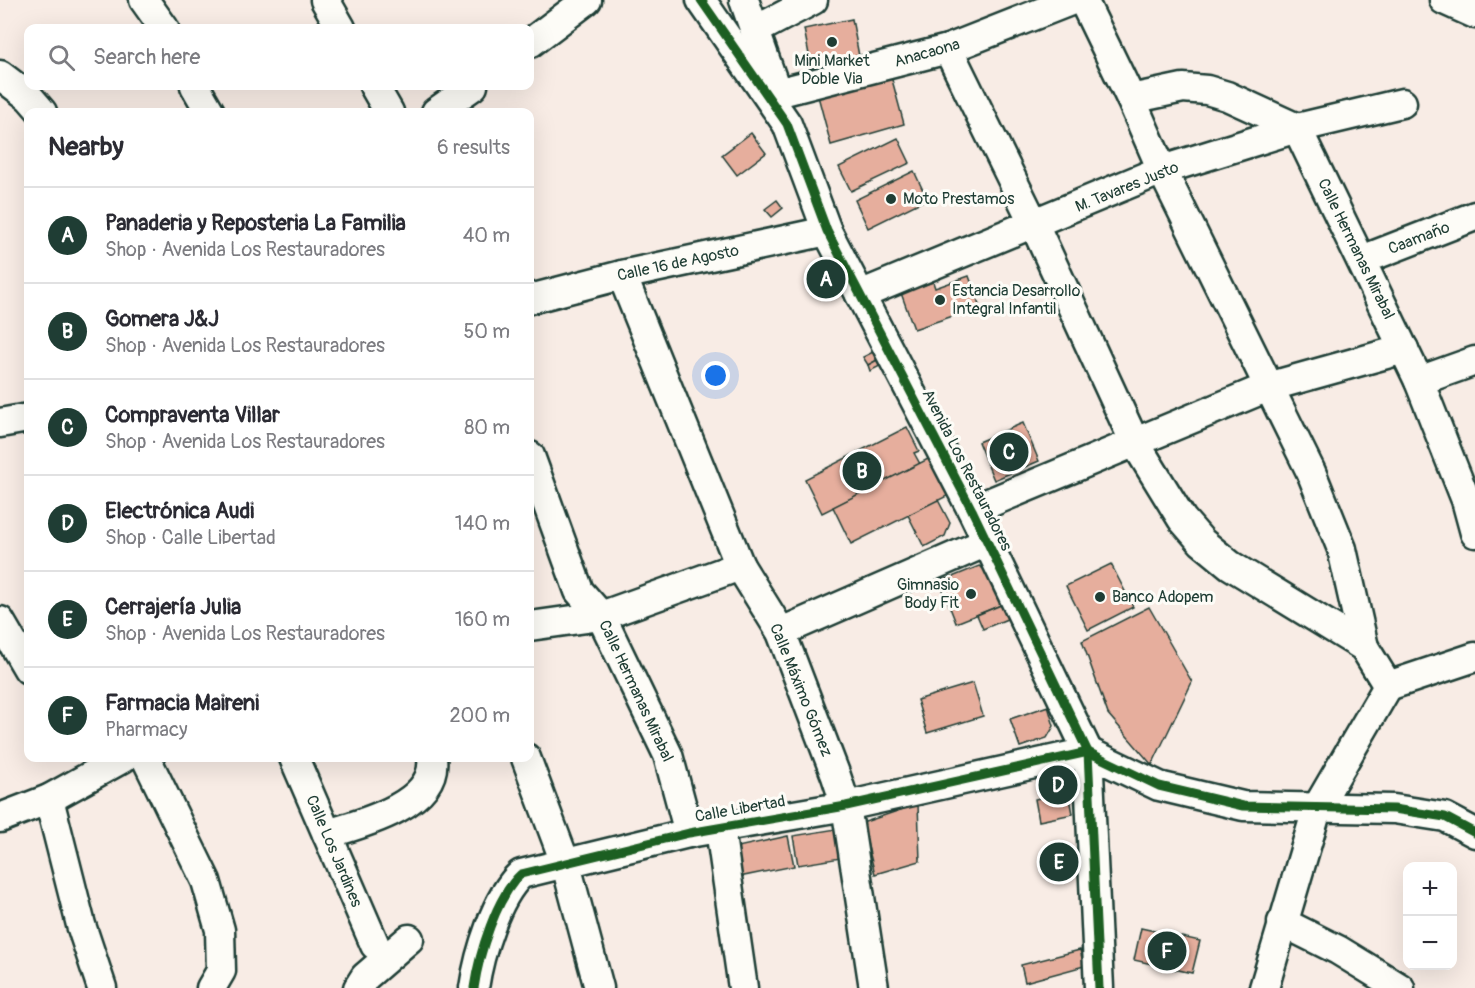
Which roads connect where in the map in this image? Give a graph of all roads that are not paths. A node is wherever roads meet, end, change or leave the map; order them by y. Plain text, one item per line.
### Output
1 (144, 0) edge
2 (587, 0) edge
3 (701, 0) edge
4 (744, 0) edge
5 (813, 0) edge
6 (1073, 0) edge
7 (1083, 0) edge
8 (1444, 0) edge
9 (1475, 15) edge
10 (161, 24) edge
11 (756, 30) junction
12 (534, 40) edge
13 (948, 49) junction
14 (0, 75) edge
15 (197, 90) edge
16 (376, 90) edge
17 (466, 90) edge
18 (777, 93) junction
19 (1131, 99) junction
20 (1402, 103) dead end
21 (39, 108) edge
22 (208, 108) edge
23 (387, 108) edge
24 (442, 108) edge
25 (787, 124) junction
26 (1297, 128) junction
27 (1162, 170) junction
28 (1475, 216) edge
29 (1034, 224) junction
30 (827, 231) junction
31 (1362, 260) junction
32 (622, 275) junction
33 (860, 296) junction
34 (534, 298) edge
35 (1404, 349) junction
36 (1475, 361) edge
37 (1419, 381) junction
38 (1268, 387) junction
39 (24, 419) edge
40 (0, 423) edge
41 (1134, 441) junction
42 (534, 467) edge
43 (1471, 499) edge
44 (972, 510) junction
45 (1475, 533) edge
46 (987, 542) junction
47 (740, 566) junction
48 (601, 616) junction
49 (0, 621) edge
50 (534, 625) edge
51 (781, 632) junction
52 (1364, 647) junction
53 (1475, 657) edge
54 (24, 662) edge
55 (1388, 686) junction
56 (1088, 752) junction
57 (105, 762) edge
58 (148, 762) edge
59 (296, 762) edge
60 (433, 762) edge
61 (527, 762) edge
62 (78, 768) edge
63 (49, 799) junction
64 (846, 806) junction
65 (1318, 806) junction
66 (0, 818) edge
67 (720, 829) junction
68 (690, 833) junction
69 (1475, 833) edge
70 (327, 834) junction
71 (566, 865) junction
72 (1282, 922) junction
73 (409, 939) dead end
74 (375, 945) dead end
75 (102, 988) edge
76 (211, 988) edge
77 (358, 988) edge
78 (474, 988) edge
79 (599, 988) edge
80 (743, 988) edge
81 (874, 988) edge
82 (1100, 988) edge
83 (1264, 988) edge
84 (1400, 988) edge

1 - 10 street
2 - 12 street
3 - 25 street, Avenida Los Restauradores
4 - 11 street
5 - 11 street
6 - 13 street, Anacaona
7 - 19 street
8 - 9 street
11 - 18 street
13 - 18 street, Anacaona
13 - 29 street
14 - 21 street
15 - 22 street
16 - 23 street
17 - 24 street
18 - 25 street
19 - 26 street
19 - 27 street
20 - 26 street, M. Tavares Justo
25 - 30 street, Avenida Los Restauradores
26 - 27 street, M. Tavares Justo
26 - 31 street, Calle Hermanas Mirabal
27 - 29 street, M. Tavares Justo
27 - 38 street
28 - 31 street, Caamaño
29 - 33 street, M. Tavares Justo
29 - 41 street
30 - 32 street, Calle 16 de Agosto
30 - 33 street, Avenida Los Restauradores
31 - 35 street, Calle Hermanas Mirabal
32 - 34 street, Calle 16 de Agosto
32 - 47 street, Calle Máximo Gómez
33 - 44 street, Avenida Los Restauradores
35 - 37 street, Calle Hermanas Mirabal
35 - 38 street
36 - 37 street
37 - 43 street, Calle Hermanas Mirabal
38 - 41 street
38 - 52 street
39 - 40 street
41 - 44 street
41 - 52 street
42 - 48 street, Calle Hermanas Mirabal
43 - 45 street, Calle Hermanas Mirabal
44 - 46 street, Avenida Los Restauradores
46 - 51 street
46 - 56 street, Avenida Los Restauradores
47 - 48 street
47 - 51 street, Calle Máximo Gómez
48 - 50 street
48 - 68 street, Calle Hermanas Mirabal
49 - 54 street
51 - 64 street, Calle Máximo Gómez
52 - 55 street
53 - 55 street
55 - 65 street
56 - 64 street, Calle Libertad
56 - 65 street
56 - 82 street, Avenida Los Restauradores
57 - 62 street
58 - 76 street
59 - 70 street, Calle Los Jardines
60 - 70 street
61 - 71 street
62 - 63 street
63 - 66 street
63 - 75 street
64 - 67 street, Calle Libertad
64 - 81 street, Calle Máximo Gómez
65 - 69 street
65 - 72 street
67 - 68 street, Calle Libertad
67 - 80 street
68 - 71 street, Calle Libertad
70 - 74 street, Calle Los Jardines
71 - 78 street, Calle Libertad
71 - 79 street
72 - 83 street
72 - 84 street
73 - 77 street

